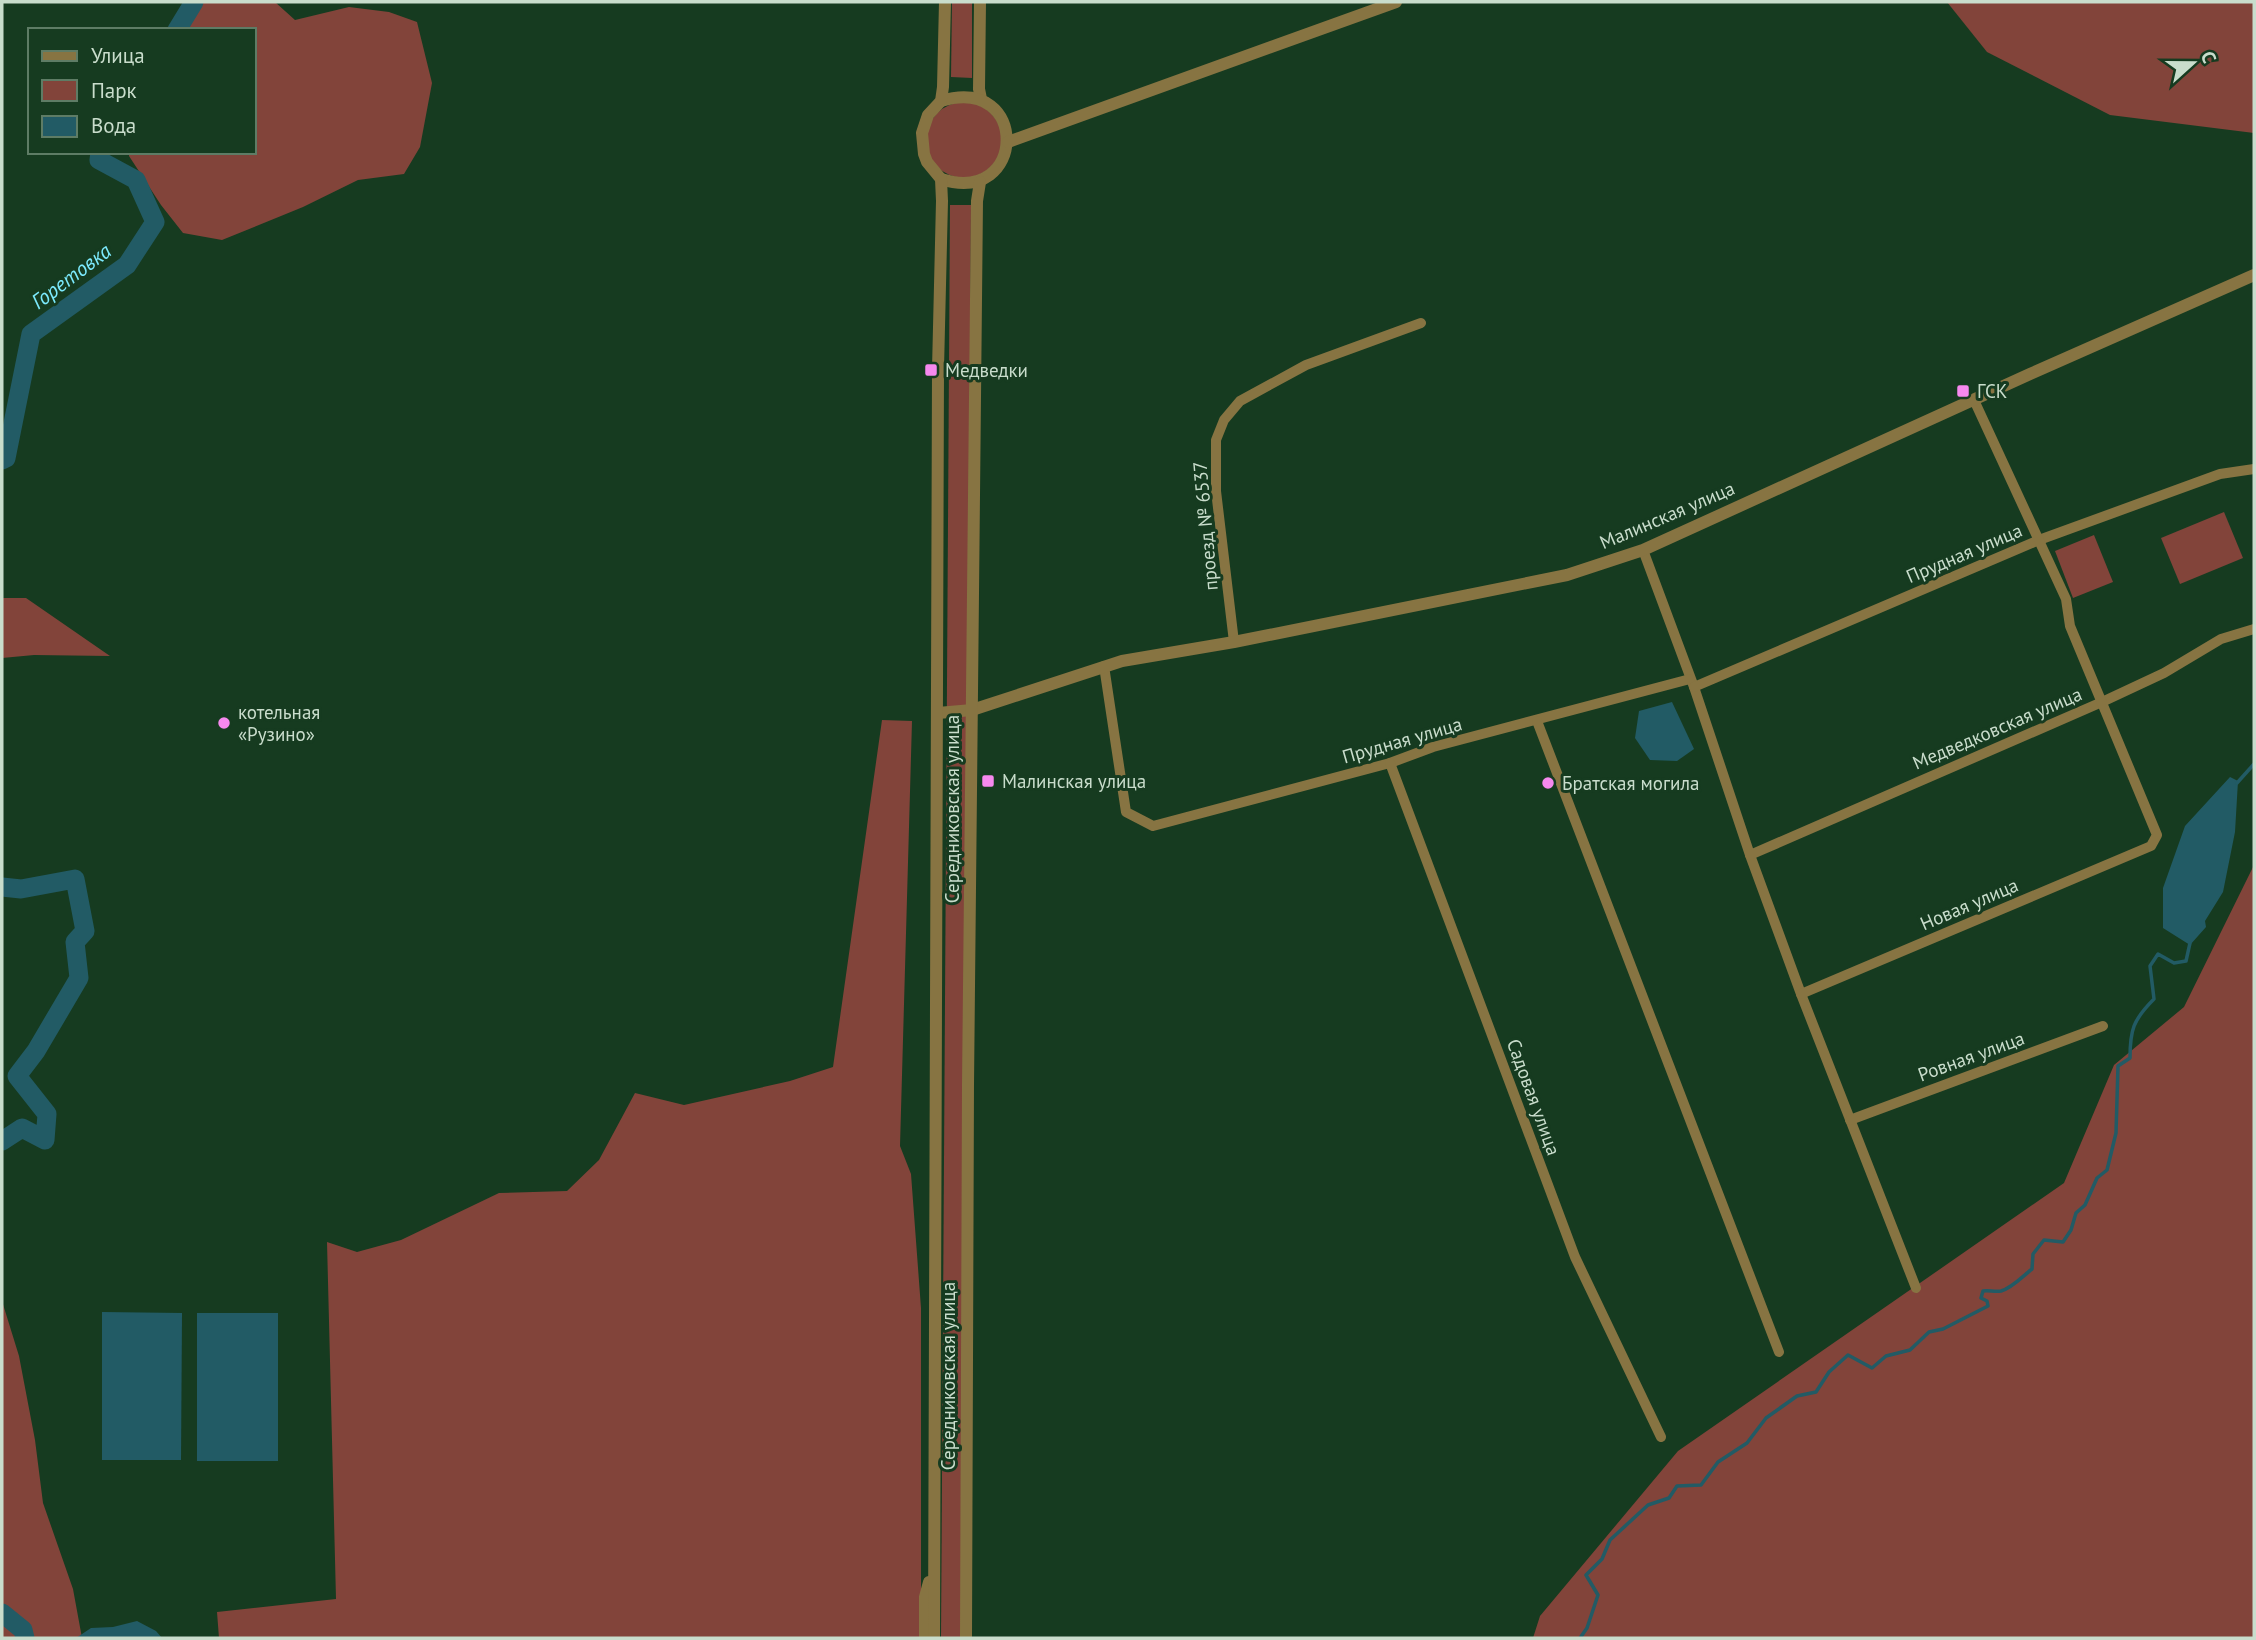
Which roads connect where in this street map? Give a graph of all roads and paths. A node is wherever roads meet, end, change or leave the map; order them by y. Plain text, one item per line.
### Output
1 (945, 2) edge
2 (980, 2) edge
3 (1396, 2) edge
4 (981, 99) junction
5 (941, 101) junction
6 (1008, 142) junction
7 (941, 179) junction
8 (980, 182) junction
9 (2254, 275) edge
10 (1421, 323) dead end
11 (1974, 400) junction
12 (2254, 469) edge
13 (2039, 540) junction
14 (1643, 550) junction
15 (2254, 629) edge
16 (1234, 642) junction
17 (1104, 666) junction
18 (1692, 683) junction
19 (2102, 702) junction
20 (972, 710) junction
21 (938, 713) junction
22 (1536, 720) junction
23 (1390, 763) junction
24 (1750, 855) junction
25 (1801, 994) junction
26 (2103, 1026) dead end
27 (1850, 1120) junction
28 (1916, 1288) dead end
29 (1779, 1353) dead end
30 (1661, 1437) dead end
31 (934, 1565) junction
32 (925, 1638) edge
33 (934, 1638) edge
34 (967, 1638) edge

1 - 5 street
2 - 4 street
3 - 6 street
4 - 5 street
4 - 6 street
5 - 7 street
6 - 8 street
7 - 8 street
7 - 21 street, Середниковская улица
8 - 20 street, Середниковская улица
9 - 11 street, Малинская улица
10 - 16 street, проезд № 6537
11 - 13 street
11 - 14 street, Малинская улица
12 - 13 street, Прудная улица
13 - 18 street, Прудная улица
13 - 19 street
14 - 16 street, Малинская улица
14 - 18 street
15 - 19 street, Медведковская улица
16 - 17 street, Малинская улица
17 - 20 street, Малинская улица
17 - 23 street, Прудная улица
18 - 22 street, Прудная улица
18 - 24 street
19 - 24 street, Медведковская улица
19 - 25 street, Новая улица
20 - 21 street, Малинская улица
20 - 34 street, Середниковская улица
21 - 31 street, Середниковская улица
22 - 23 street, Прудная улица
22 - 29 street
23 - 30 street, Садовая улица
24 - 25 street
25 - 27 street
26 - 27 street, Ровная улица
27 - 28 street
31 - 32 street
31 - 33 street, Середниковская улица

